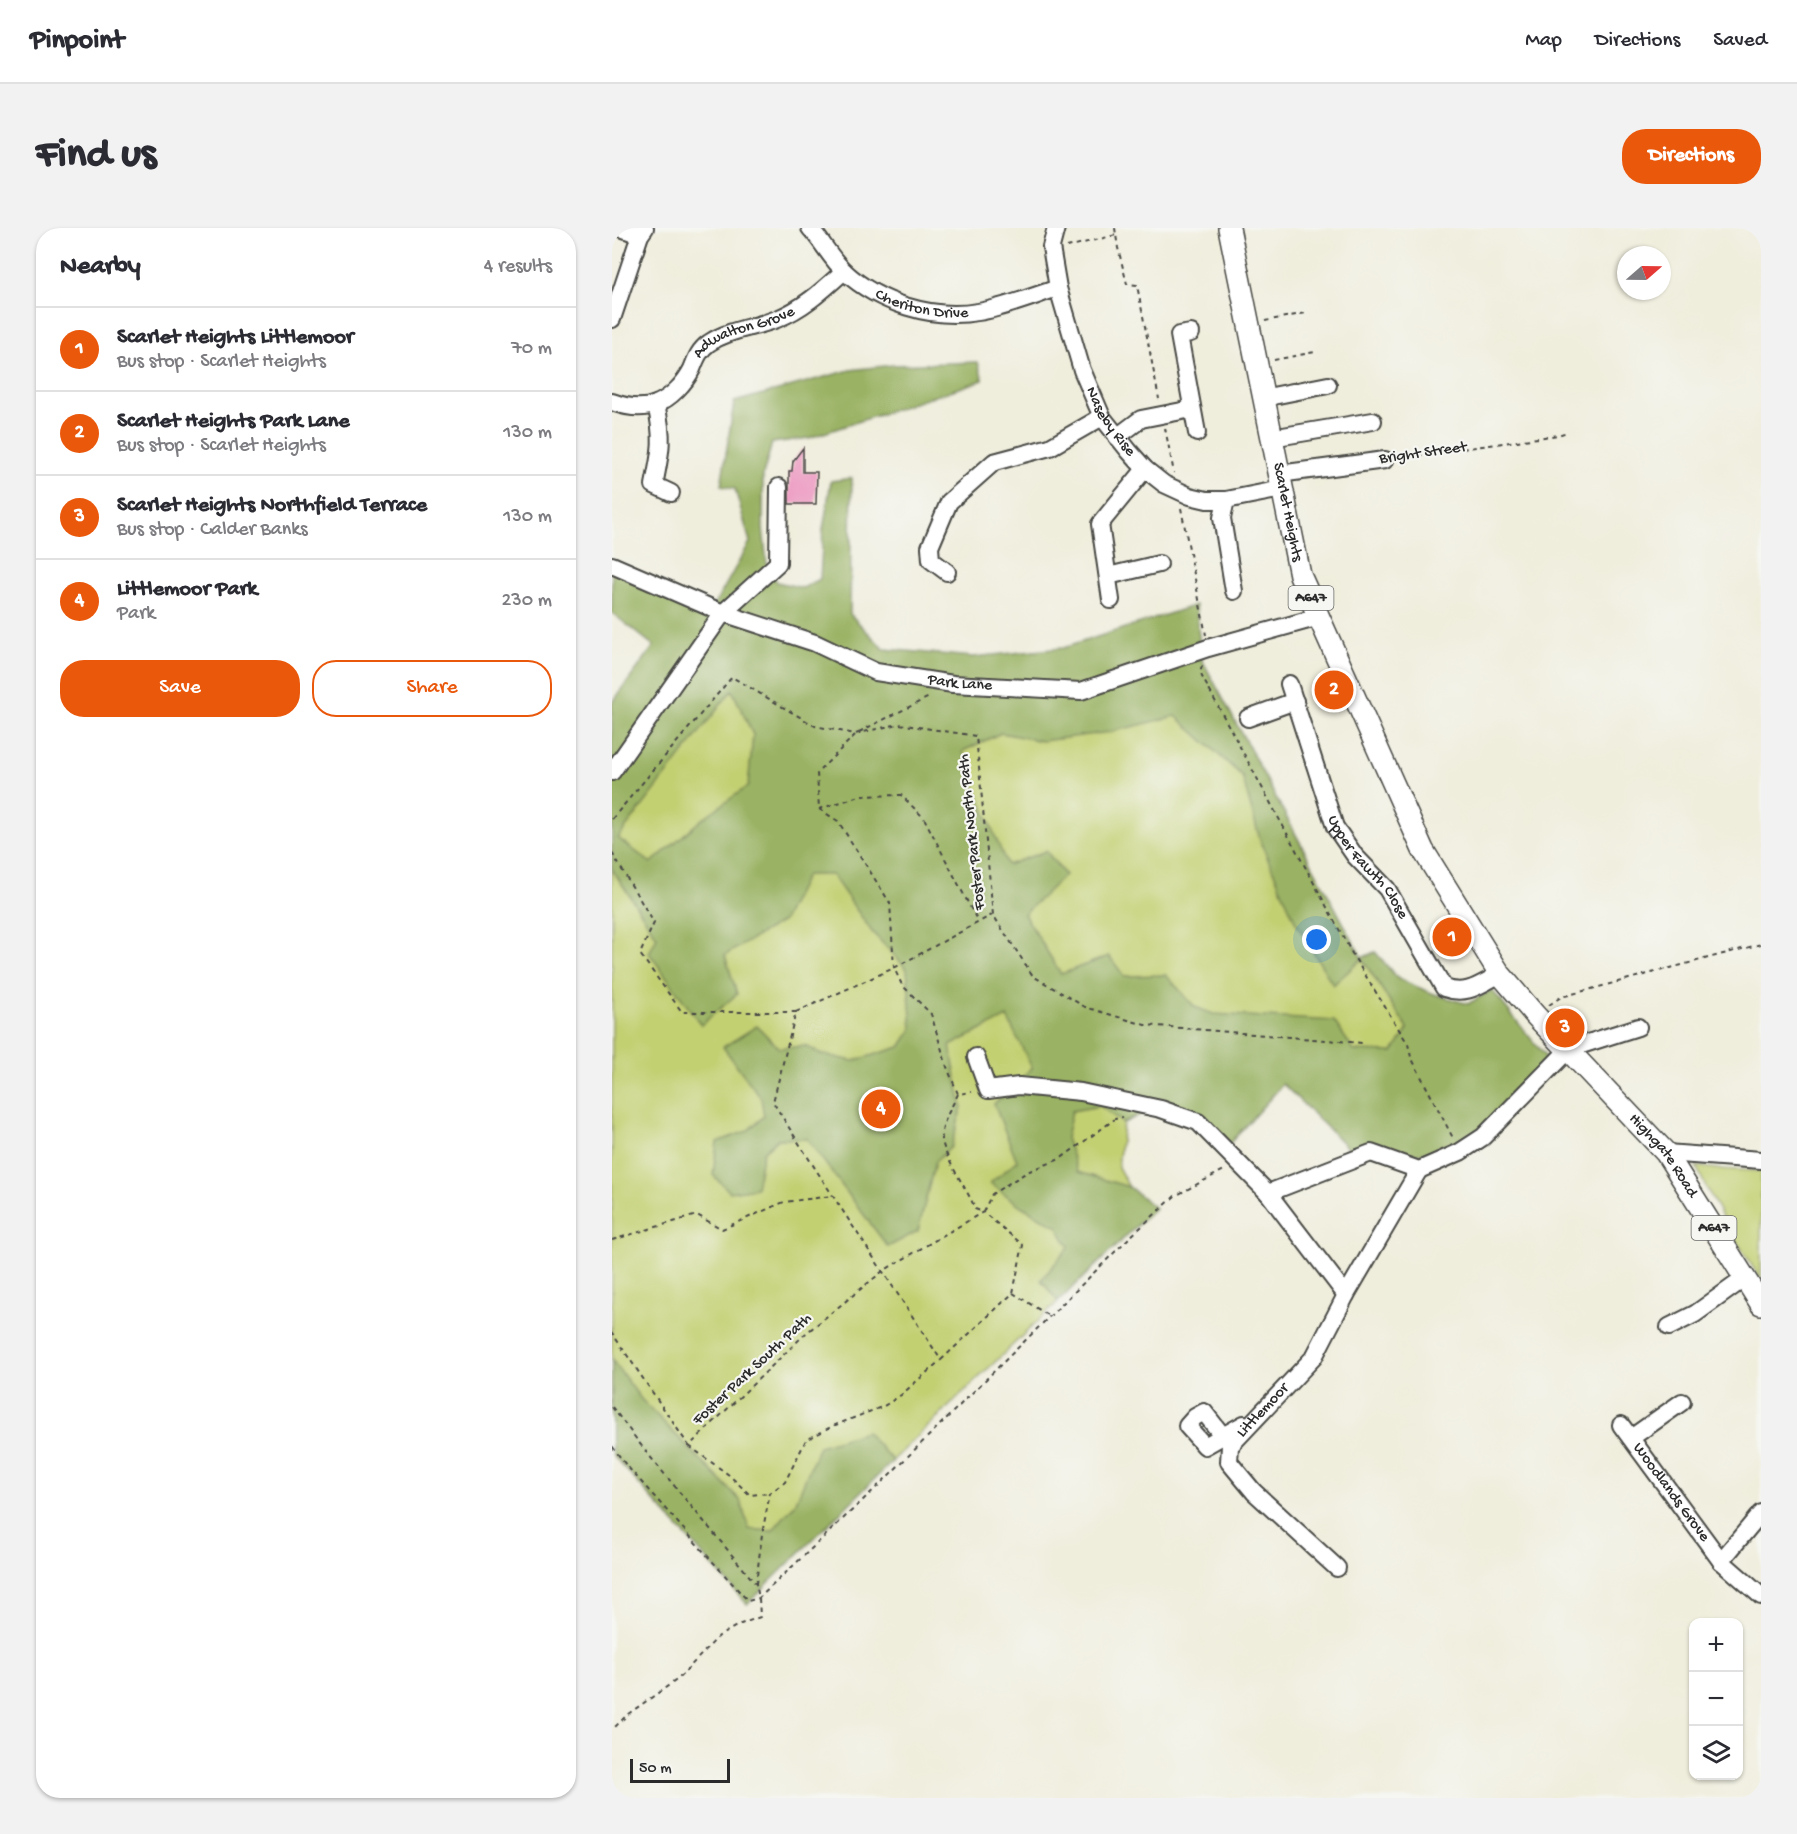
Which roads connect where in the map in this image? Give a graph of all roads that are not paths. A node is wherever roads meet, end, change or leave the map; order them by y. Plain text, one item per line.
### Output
1 (621, 228) edge
2 (1056, 228) edge
3 (1228, 228) edge
4 (818, 231) edge
5 (642, 232) edge
6 (844, 271) junction
7 (1058, 288) junction
8 (612, 319) edge
9 (1191, 333) dead end
10 (1328, 386) dead end
11 (1263, 398) junction
12 (612, 402) edge
13 (656, 404) junction
14 (1192, 409) junction
15 (1102, 417) junction
16 (1373, 421) dead end
17 (1197, 433) dead end
18 (1117, 437) junction
19 (1271, 438) junction
20 (1385, 460) road end
21 (1146, 469) junction
22 (1280, 482) junction
23 (780, 487) dead end
24 (671, 493) dead end
25 (1226, 500) junction
26 (1159, 564) dead end
27 (612, 565) edge
28 (947, 572) dead end
29 (1108, 576) junction
30 (1234, 591) dead end
31 (1111, 600) dead end
32 (723, 613) junction
33 (1319, 617) junction
34 (1289, 684) dead end
35 (1294, 701) junction
36 (1248, 718) dead end
37 (612, 772) edge
38 (1500, 974) junction
39 (1638, 1027) dead end
40 (1569, 1049) junction
41 (976, 1057) dead end
42 (1666, 1153) junction
43 (1761, 1160) edge
44 (1419, 1170) junction
45 (1268, 1193) junction
46 (1745, 1278) junction
47 (1346, 1295) junction
48 (1761, 1304) edge
49 (1669, 1327) dead end
50 (1682, 1402) dead end
51 (1270, 1403) junction
52 (1222, 1435) dead end
53 (1761, 1513) edge
54 (1721, 1561) junction
55 (1337, 1568) dead end
56 (1761, 1596) edge

1 - 5 street
2 - 7 street, Naseby Rise
3 - 11 main road, Scarlet Heights / A647
4 - 6 street, Cheriton Drive
5 - 8 street
6 - 7 street, Cheriton Drive
6 - 13 street, Adwalton Grove
7 - 15 street, Naseby Rise
9 - 14 street
10 - 11 street
11 - 19 main road, Scarlet Heights / A647
12 - 13 street
13 - 24 street
14 - 17 street
14 - 18 street
15 - 18 street, Naseby Rise
15 - 28 street
16 - 19 street
18 - 21 street, Naseby Rise
19 - 22 main road, Scarlet Heights / A647
20 - 22 street, Bright Street
21 - 25 street, Naseby Rise
21 - 29 street
22 - 25 street, Naseby Rise
22 - 33 main road, Scarlet Heights / A647
23 - 32 street
25 - 30 street
26 - 29 street
27 - 32 street, Park Lane
29 - 31 street
32 - 33 street, Park Lane
32 - 37 street
33 - 38 main road, Scarlet Heights / A647
34 - 35 street, Upper Fawth Close
35 - 36 street
35 - 38 street, Upper Fawth Close
38 - 40 main road, A647
39 - 40 street
40 - 42 main road, Highgate Road / A647
40 - 44 street
41 - 45 street
42 - 43 street
42 - 46 main road, Highgate Road / A647
44 - 45 street
44 - 47 street, Littlemoor
45 - 47 street
46 - 48 main road, Highgate Road / A647
46 - 49 street
47 - 51 street, Littlemoor
50 - 54 street, Woodlands Grove
51 - 52 street
51 - 55 street, Littlemoor
53 - 54 street
54 - 56 street, Woodlands Grove

